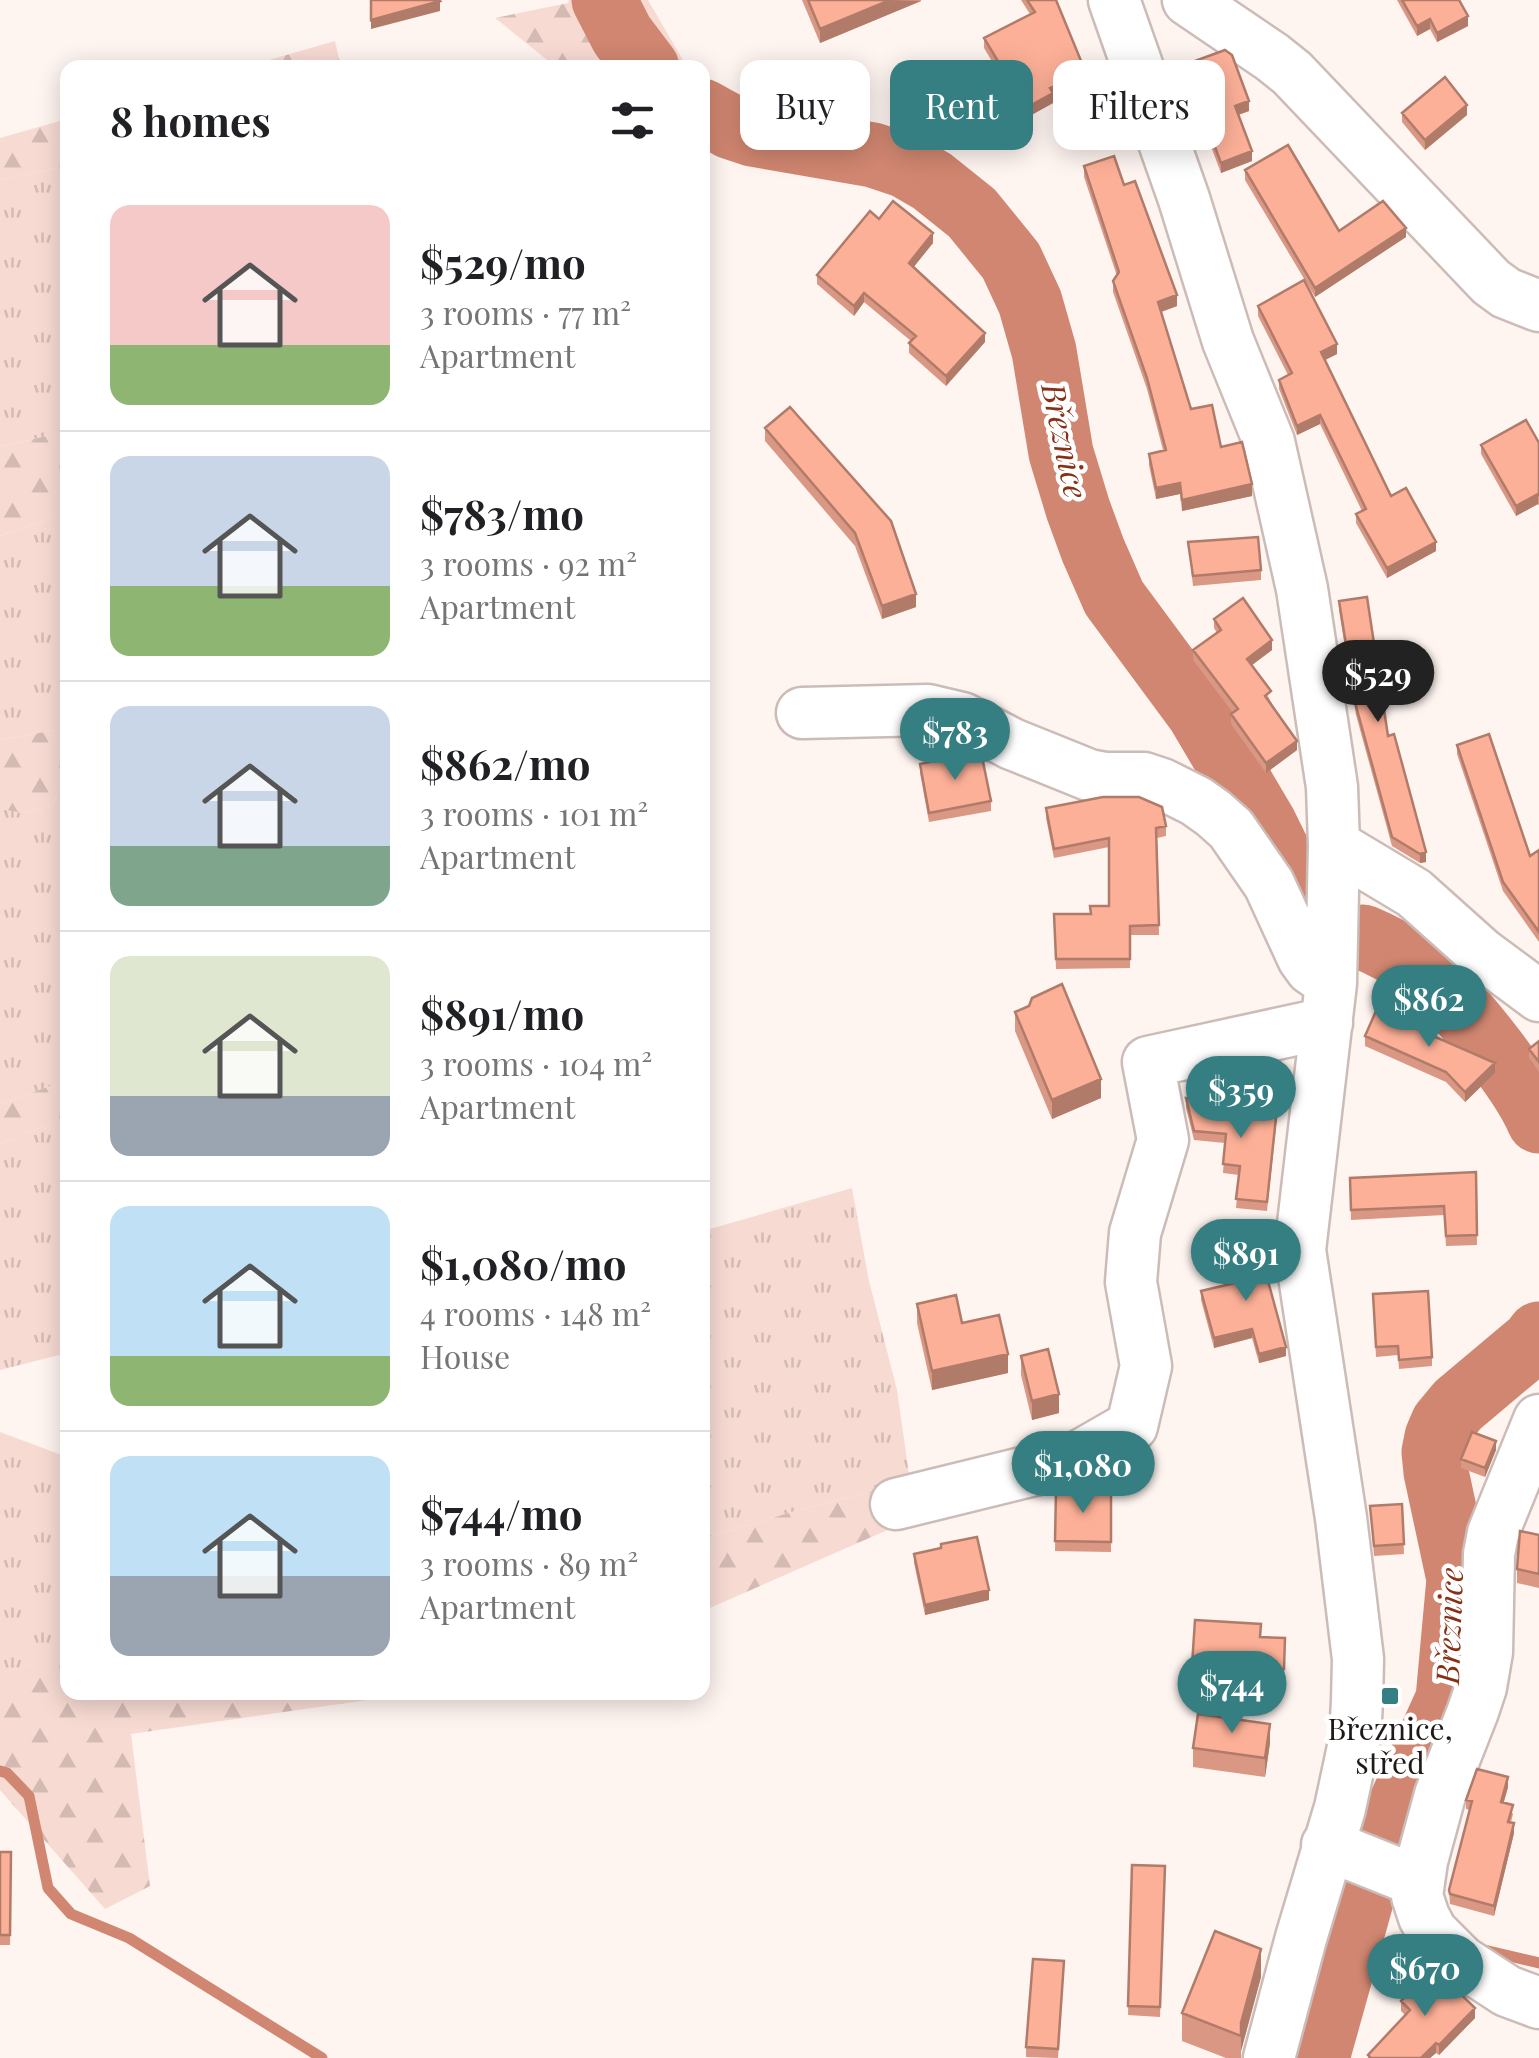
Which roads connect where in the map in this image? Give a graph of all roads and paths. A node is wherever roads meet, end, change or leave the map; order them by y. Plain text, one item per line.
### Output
1 (1114, 0) edge
2 (1188, 0) edge
3 (1539, 306) edge
4 (802, 713) dead end
5 (1334, 845) junction
6 (1539, 996) edge
7 (1329, 1003) junction
8 (1539, 1420) edge
9 (896, 1504) dead end
10 (1373, 1864) junction
11 (1539, 2003) edge
12 (1268, 2058) edge

1 - 5 street
2 - 3 street
4 - 7 street
5 - 6 street
5 - 7 street
7 - 9 street
7 - 10 street
8 - 10 street
10 - 11 street
10 - 12 street

